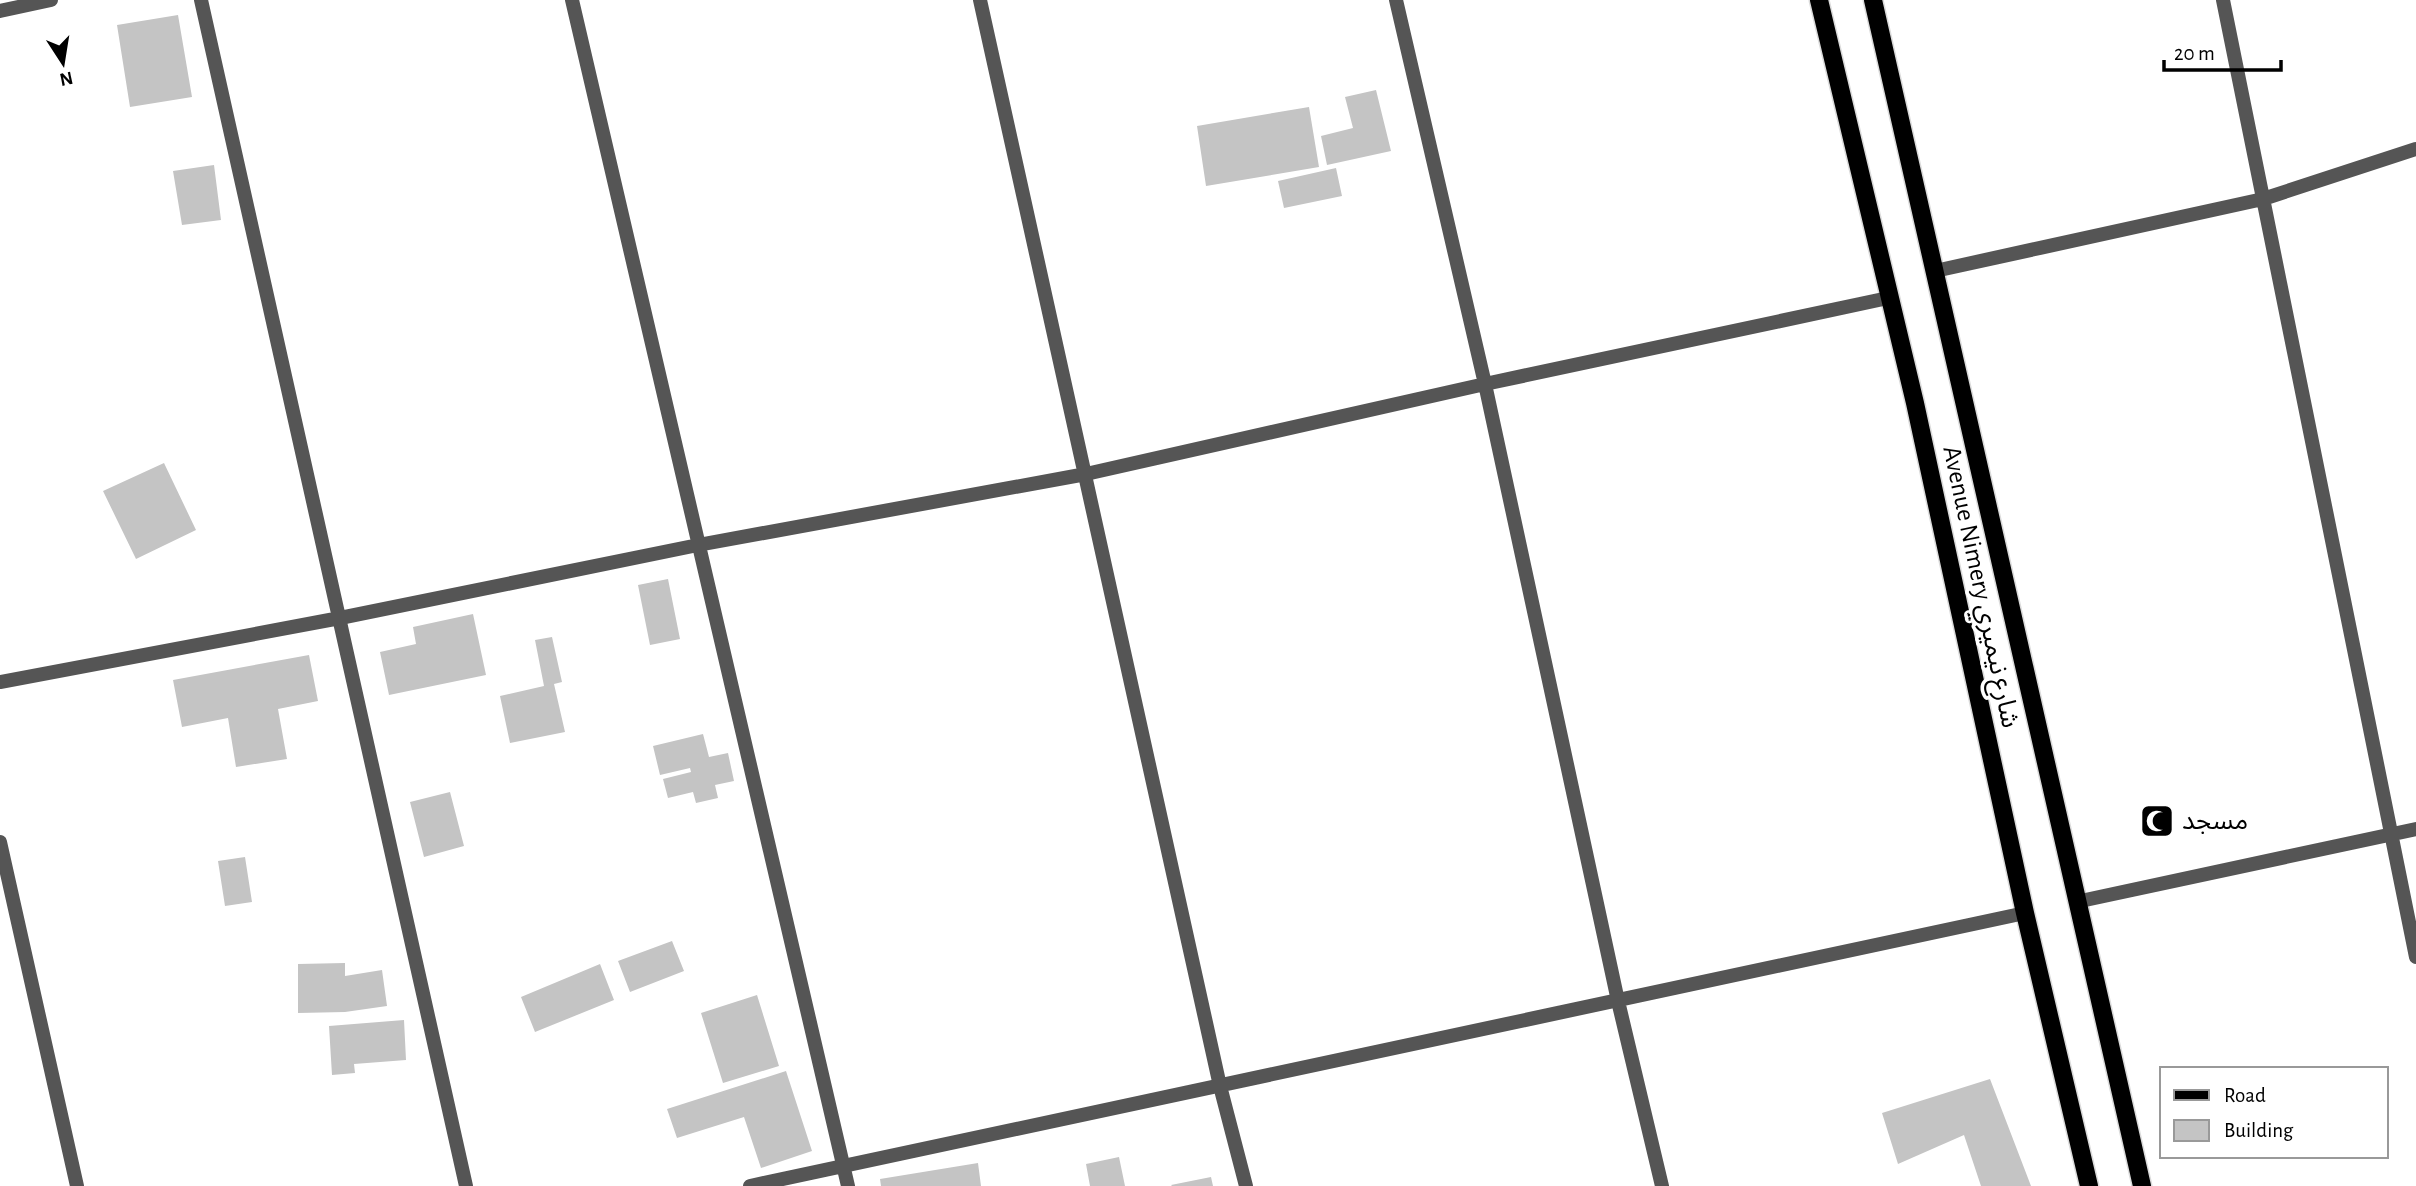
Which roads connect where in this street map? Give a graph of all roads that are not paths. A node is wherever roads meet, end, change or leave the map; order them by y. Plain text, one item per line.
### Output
1 (51, 0) edge
2 (201, 0) edge
3 (572, 0) edge
4 (979, 0) edge
5 (1396, 0) edge
6 (1819, 0) edge
7 (1873, 0) edge
8 (2223, 0) edge
9 (0, 11) edge
10 (2416, 149) edge
11 (2263, 199) junction
12 (1935, 271) junction
13 (1888, 299) junction
14 (1485, 384) junction
15 (1086, 474) junction
16 (698, 545) junction
17 (340, 618) junction
18 (0, 682) edge
19 (2416, 830) edge
20 (2391, 835) junction
21 (0, 842) edge
22 (2076, 902) junction
23 (2025, 913) junction
24 (2416, 957) edge
25 (1618, 1001) junction
26 (1220, 1086) junction
27 (843, 1164) junction
28 (77, 1186) edge
29 (466, 1186) edge
30 (750, 1186) edge
31 (848, 1186) edge
32 (1247, 1186) edge
33 (1662, 1186) edge
34 (2089, 1186) edge
35 (2142, 1186) edge

1 - 9 street
2 - 17 street
3 - 16 street
4 - 15 street
5 - 14 street
6 - 13 main road, Avenue Nimery شارع نيميري
7 - 12 main road, Avenue Nimery شارع نيميري
8 - 11 street
10 - 11 street
11 - 12 street
11 - 20 street
12 - 22 main road, Avenue Nimery شارع نيميري
13 - 14 street
13 - 23 main road, Avenue Nimery شارع نيميري
14 - 15 street
14 - 25 street
15 - 16 street
15 - 26 street
16 - 17 street
16 - 27 street
17 - 18 street
17 - 29 street
19 - 20 street
20 - 22 street
20 - 24 street
21 - 28 street
22 - 35 main road, Avenue Nimery شارع نيميري
23 - 25 street
23 - 34 main road, Avenue Nimery شارع نيميري
25 - 26 street
25 - 33 street
26 - 27 street
26 - 32 street
27 - 30 street
27 - 31 street

